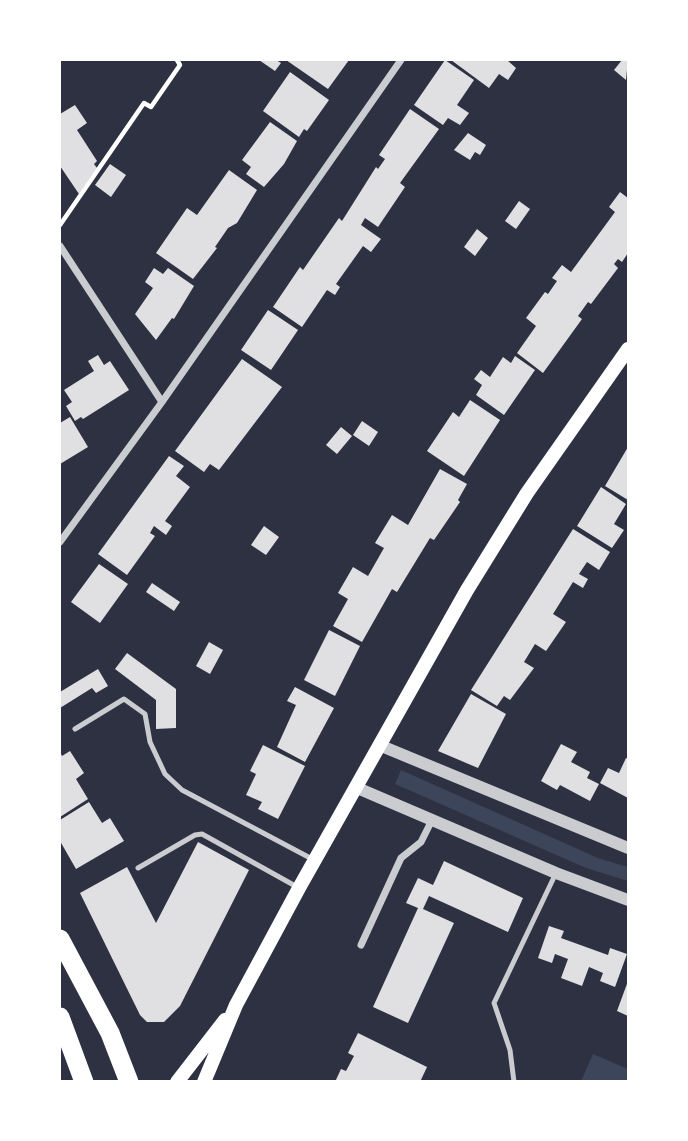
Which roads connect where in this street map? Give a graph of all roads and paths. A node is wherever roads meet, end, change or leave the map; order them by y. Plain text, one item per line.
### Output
1 (177, 60) edge
2 (401, 60) edge
3 (60, 225) edge
4 (60, 246) edge
5 (628, 349) edge
6 (162, 402) junction
7 (60, 542) edge
8 (75, 729) dead end
9 (379, 745) junction
10 (355, 787) junction
11 (432, 820) junction
12 (628, 848) edge
13 (314, 860) junction
14 (138, 868) dead end
15 (556, 873) junction
16 (299, 888) junction
17 (628, 900) edge
18 (60, 939) edge
19 (361, 945) dead end
20 (236, 1005) junction
21 (60, 1017) edge
22 (84, 1082) edge
23 (129, 1082) edge
24 (177, 1082) edge
25 (204, 1082) edge
26 (514, 1082) edge

1 - 3 path
2 - 6 street
4 - 6 street
5 - 9 main road
6 - 7 street
8 - 13 lane
9 - 10 main road
9 - 12 street
10 - 11 street
10 - 13 main road
11 - 15 street
11 - 19 street
13 - 16 main road
14 - 16 lane
15 - 17 street
15 - 26 lane
16 - 20 main road
18 - 23 highway
20 - 24 main road
20 - 25 main road
21 - 22 highway

